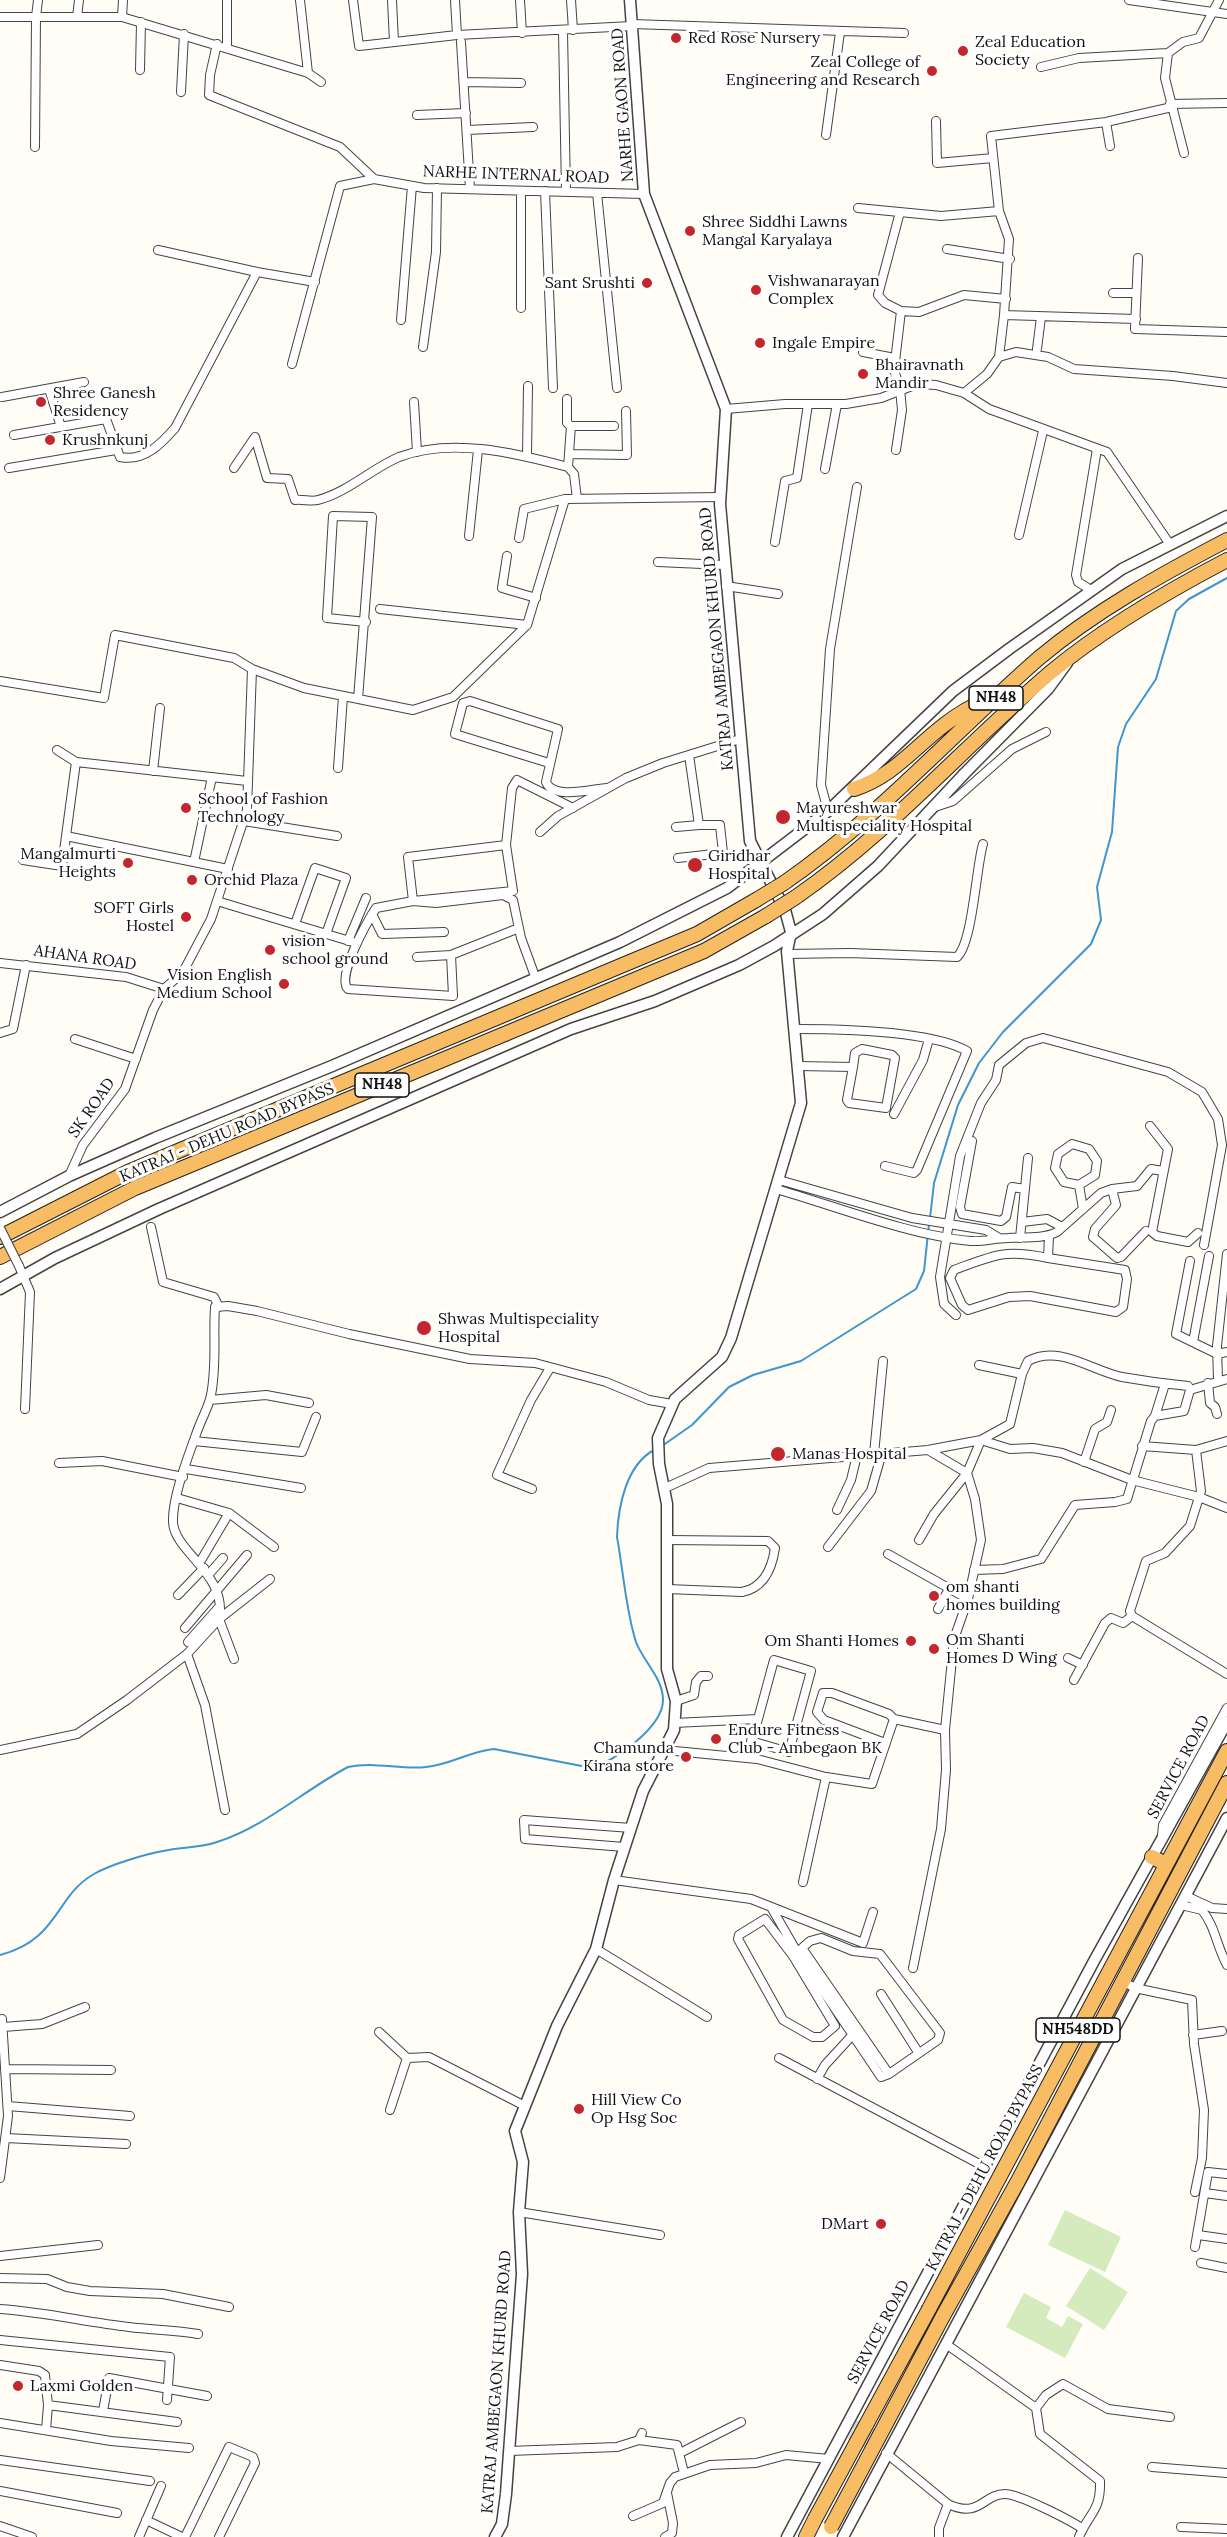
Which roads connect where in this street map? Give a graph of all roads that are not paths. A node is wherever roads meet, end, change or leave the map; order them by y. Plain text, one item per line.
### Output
1 (38, 0) edge
2 (79, 0) edge
3 (123, 0) edge
4 (227, 0) edge
5 (300, 0) edge
6 (353, 0) edge
7 (392, 0) edge
8 (455, 0) edge
9 (520, 0) edge
10 (571, 0) edge
11 (630, 0) edge
12 (1130, 0) edge
13 (1219, 0) edge
14 (1214, 13) junction
15 (1227, 14) edge
16 (0, 17) edge
17 (36, 17) junction
18 (78, 17) junction
19 (122, 17) junction
20 (141, 22) junction
21 (632, 25) junction
22 (573, 30) junction
23 (563, 31) junction
24 (840, 32) junction
25 (522, 33) junction
26 (904, 33) dead end
27 (184, 34) junction
28 (459, 39) junction
29 (394, 42) junction
30 (217, 44) junction
31 (227, 47) junction
32 (1168, 53) junction
33 (1041, 67) dead end
34 (140, 70) dead end
35 (308, 73) junction
36 (321, 82) dead end
37 (464, 82) junction
38 (521, 83) dead end
39 (181, 93) dead end
40 (1227, 103) edge
41 (1171, 106) junction
42 (466, 113) junction
43 (417, 115) dead end
44 (936, 121) dead end
45 (1106, 122) junction
46 (533, 127) dead end
47 (467, 130) junction
48 (826, 135) dead end
49 (1110, 146) dead end
50 (35, 147) dead end
51 (1184, 153) dead end
52 (993, 158) junction
53 (374, 178) junction
54 (412, 186) junction
55 (437, 188) junction
56 (470, 189) junction
57 (521, 191) junction
58 (545, 191) junction
59 (566, 192) junction
60 (597, 193) junction
61 (644, 194) junction
62 (858, 208) dead end
63 (999, 211) junction
64 (900, 212) junction
65 (946, 249) dead end
66 (158, 250) dead end
67 (1138, 258) dead end
68 (1010, 259) junction
69 (257, 273) junction
70 (315, 282) junction
71 (1113, 293) dead end
72 (1136, 293) junction
73 (1006, 299) junction
74 (520, 308) dead end
75 (901, 311) junction
76 (1004, 315) junction
77 (1041, 317) junction
78 (1136, 319) junction
79 (401, 320) dead end
80 (1227, 332) edge
81 (423, 347) dead end
82 (1037, 349) dead end
83 (863, 352) dead end
84 (999, 357) junction
85 (895, 358) junction
86 (292, 364) dead end
87 (84, 382) dead end
88 (1227, 383) edge
89 (528, 386) dead end
90 (553, 388) dead end
91 (617, 388) dead end
92 (49, 389) junction
93 (900, 389) junction
94 (964, 393) junction
95 (2, 398) dead end
96 (567, 399) dead end
97 (414, 402) dead end
98 (808, 404) junction
99 (837, 404) junction
100 (726, 409) junction
101 (626, 411) dead end
102 (571, 426) junction
103 (614, 426) dead end
104 (62, 427) junction
105 (1043, 431) junction
106 (14, 435) dead end
107 (1097, 449) junction
108 (116, 450) junction
109 (478, 450) junction
110 (896, 450) dead end
111 (417, 452) junction
112 (570, 454) junction
113 (527, 456) junction
114 (9, 468) dead end
115 (234, 468) dead end
116 (568, 468) junction
117 (825, 470) dead end
118 (857, 487) dead end
119 (720, 497) junction
120 (577, 498) junction
121 (565, 499) junction
122 (1227, 516) edge
123 (1019, 535) dead end
124 (470, 536) dead end
125 (519, 538) dead end
126 (1227, 540) edge
127 (775, 542) dead end
128 (1169, 543) junction
129 (507, 556) dead end
130 (1227, 560) edge
131 (658, 562) dead end
132 (724, 565) junction
133 (726, 586) junction
134 (1091, 590) junction
135 (778, 594) dead end
136 (536, 598) junction
137 (380, 609) dead end
138 (366, 622) junction
139 (527, 625) junction
140 (1070, 658) junction
141 (252, 669) junction
142 (0, 681) edge
143 (1001, 693) junction
144 (343, 696) junction
145 (358, 699) junction
146 (160, 708) dead end
147 (1047, 732) dead end
148 (740, 739) junction
149 (57, 750) dead end
150 (688, 755) junction
151 (76, 762) junction
152 (549, 764) junction
153 (338, 768) dead end
154 (153, 771) junction
155 (212, 777) junction
156 (248, 781) junction
157 (608, 788) junction
158 (854, 789) junction
159 (934, 807) junction
160 (573, 808) junction
161 (828, 811) junction
162 (244, 820) junction
163 (699, 825) junction
164 (676, 827) dead end
165 (540, 832) dead end
166 (66, 836) junction
167 (337, 836) dead end
168 (983, 843) dead end
169 (506, 845) junction
170 (678, 858) dead end
171 (23, 860) dead end
172 (194, 862) junction
173 (760, 864) junction
174 (228, 869) junction
175 (366, 898) dead end
176 (217, 901) junction
177 (413, 901) junction
178 (372, 914) junction
179 (295, 924) junction
180 (519, 928) junction
181 (444, 932) dead end
182 (791, 932) junction
183 (326, 934) junction
184 (788, 954) junction
185 (451, 955) junction
186 (417, 957) dead end
187 (0, 963) edge
188 (26, 965) junction
189 (536, 979) junction
190 (164, 989) junction
191 (795, 1029) junction
192 (0, 1033) edge
193 (75, 1039) dead end
194 (929, 1039) junction
195 (136, 1059) junction
196 (798, 1066) junction
197 (853, 1067) junction
198 (894, 1114) dead end
199 (1150, 1126) dead end
200 (972, 1141) dead end
201 (1028, 1158) dead end
202 (885, 1166) dead end
203 (1163, 1172) junction
204 (69, 1176) junction
205 (777, 1185) junction
206 (1079, 1185) junction
207 (1025, 1189) junction
208 (1112, 1189) junction
209 (1083, 1209) junction
210 (0, 1212) edge
211 (1022, 1222) junction
212 (944, 1224) junction
213 (151, 1227) dead end
214 (1062, 1227) junction
215 (0, 1228) edge
216 (1146, 1231) dead end
217 (1197, 1233) dead end
218 (942, 1236) junction
219 (1049, 1236) junction
220 (0, 1237) edge
221 (999, 1238) junction
222 (1020, 1238) junction
223 (1204, 1245) dead end
224 (1227, 1254) edge
225 (1209, 1256) dead end
226 (0, 1257) edge
227 (1048, 1258) junction
228 (1190, 1260) dead end
229 (22, 1270) junction
230 (0, 1289) edge
231 (219, 1306) junction
232 (956, 1315) dead end
233 (1193, 1342) junction
234 (1227, 1352) edge
235 (1217, 1354) junction
236 (884, 1361) dead end
237 (979, 1365) dead end
238 (550, 1368) junction
239 (1022, 1374) junction
240 (1222, 1379) edge
241 (1208, 1383) junction
242 (1165, 1384) junction
243 (1188, 1386) dead end
244 (210, 1400) junction
245 (309, 1403) dead end
246 (672, 1404) junction
247 (25, 1409) dead end
248 (1111, 1410) dead end
249 (1217, 1414) dead end
250 (1155, 1416) junction
251 (316, 1417) dead end
252 (981, 1440) junction
253 (194, 1441) junction
254 (1227, 1441) edge
255 (1142, 1446) junction
256 (928, 1450) junction
257 (1196, 1450) junction
258 (878, 1454) junction
259 (857, 1455) junction
260 (1084, 1462) junction
261 (59, 1463) dead end
262 (184, 1473) junction
263 (967, 1473) junction
264 (1132, 1480) junction
265 (301, 1488) dead end
266 (663, 1489) junction
267 (532, 1490) dead end
268 (1199, 1497) junction
269 (177, 1498) junction
270 (1227, 1508) edge
271 (837, 1510) dead end
272 (229, 1513) junction
273 (667, 1540) junction
274 (919, 1540) dead end
275 (274, 1547) dead end
276 (828, 1547) dead end
277 (888, 1554) dead end
278 (247, 1555) dead end
279 (223, 1558) dead end
280 (204, 1568) junction
281 (974, 1570) junction
282 (270, 1579) dead end
283 (667, 1588) junction
284 (949, 1588) junction
285 (216, 1593) junction
286 (178, 1595) dead end
287 (968, 1599) junction
288 (219, 1607) junction
289 (938, 1609) dead end
290 (1132, 1616) junction
291 (219, 1619) junction
292 (185, 1628) dead end
293 (188, 1642) dead end
294 (187, 1654) junction
295 (1068, 1658) dead end
296 (234, 1659) dead end
297 (1083, 1665) junction
298 (1227, 1674) edge
299 (708, 1676) dead end
300 (1074, 1680) dead end
301 (676, 1701) junction
302 (1227, 1708) edge
303 (758, 1719) junction
304 (894, 1719) junction
305 (1227, 1722) edge
306 (674, 1723) junction
307 (945, 1730) junction
308 (885, 1743) junction
309 (0, 1750) edge
310 (665, 1750) junction
311 (1227, 1751) edge
312 (826, 1777) junction
313 (1227, 1783) edge
314 (225, 1810) dead end
315 (1227, 1818) edge
316 (631, 1828) junction
317 (1161, 1841) junction
318 (624, 1848) junction
319 (1152, 1857) junction
320 (1166, 1864) junction
321 (614, 1880) junction
322 (803, 1882) dead end
323 (1183, 1900) junction
324 (771, 1906) junction
325 (1227, 1909) edge
326 (873, 1912) dead end
327 (596, 1949) junction
328 (797, 1952) junction
329 (1227, 1965) edge
330 (913, 1968) dead end
331 (1129, 1985) junction
332 (881, 1994) dead end
333 (85, 2007) dead end
334 (707, 2016) dead end
335 (1222, 2031) dead end
336 (379, 2032) dead end
337 (855, 2032) junction
338 (1193, 2036) junction
339 (918, 2052) junction
340 (2, 2055) edge
341 (407, 2058) junction
342 (779, 2058) dead end
343 (5, 2069) junction
344 (111, 2070) dead end
345 (817, 2079) junction
346 (8, 2106) junction
347 (525, 2106) junction
348 (390, 2110) dead end
349 (130, 2116) dead end
350 (4, 2131) edge
351 (126, 2144) dead end
352 (1, 2161) edge
353 (985, 2167) junction
354 (1227, 2174) edge
355 (0, 2178) edge
356 (1195, 2192) dead end
357 (1205, 2193) junction
358 (1227, 2196) edge
359 (519, 2212) junction
360 (660, 2235) dead end
361 (1198, 2235) junction
362 (1227, 2239) edge
363 (98, 2245) dead end
364 (1195, 2247) dead end
365 (977, 2255) junction
366 (0, 2256) edge
367 (990, 2262) junction
368 (1201, 2263) dead end
369 (1227, 2268) edge
370 (0, 2278) edge
371 (229, 2307) dead end
372 (0, 2309) edge
373 (198, 2334) dead end
374 (0, 2340) edge
375 (946, 2344) junction
376 (0, 2365) edge
377 (168, 2388) junction
378 (207, 2396) dead end
379 (167, 2400) dead end
380 (48, 2405) junction
381 (1036, 2408) junction
382 (103, 2411) junction
383 (1170, 2417) dead end
384 (741, 2421) dead end
385 (177, 2422) dead end
386 (0, 2423) edge
387 (46, 2430) junction
388 (884, 2445) junction
389 (189, 2448) dead end
390 (509, 2451) junction
391 (680, 2452) junction
392 (829, 2459) junction
393 (0, 2460) edge
394 (1152, 2467) dead end
395 (684, 2473) junction
396 (1227, 2473) edge
397 (150, 2481) dead end
398 (161, 2486) dead end
399 (0, 2491) edge
400 (667, 2493) junction
401 (948, 2504) junction
402 (117, 2513) dead end
403 (633, 2516) dead end
404 (146, 2520) junction
405 (0, 2526) edge
406 (1181, 2527) dead end
407 (1227, 2529) edge
408 (828, 2532) edge
409 (1081, 2533) edge
410 (32, 2537) edge
411 (139, 2537) edge
412 (183, 2537) edge
413 (219, 2537) edge
414 (495, 2537) edge
415 (665, 2537) edge
416 (787, 2537) edge
417 (806, 2537) edge
418 (843, 2537) edge
419 (939, 2537) edge

1 - 17 street
2 - 18 street
3 - 19 street
4 - 31 street
5 - 35 street
6 - 29 street
7 - 29 street
8 - 28 street
9 - 25 street
10 - 22 street
11 - 21 street, NARHE GAON ROAD
12 - 14 street
13 - 14 street
14 - 15 street
14 - 32 street
16 - 17 street
17 - 18 street
17 - 50 street
18 - 19 street
19 - 20 street
20 - 27 street
20 - 34 street
21 - 22 street
21 - 24 street
21 - 61 street, NARHE GAON ROAD
22 - 23 street
23 - 25 street
23 - 59 street
24 - 26 street
24 - 48 street
25 - 28 street
27 - 30 street
27 - 39 street
28 - 29 street
28 - 37 street
30 - 31 street
30 - 53 street
31 - 35 street
32 - 33 street
32 - 41 street
35 - 36 street
37 - 38 street
37 - 42 street
40 - 41 street
41 - 45 street
41 - 51 street
42 - 43 street
42 - 47 street
44 - 52 street
45 - 49 street
45 - 52 street
46 - 47 street
47 - 56 street
52 - 63 street
53 - 54 street, NARHE INTERNAL ROAD
53 - 70 street
54 - 55 street, NARHE INTERNAL ROAD
54 - 79 street
55 - 56 street, NARHE INTERNAL ROAD
55 - 81 street
56 - 57 street, NARHE INTERNAL ROAD
57 - 58 street, NARHE INTERNAL ROAD
57 - 74 street
58 - 59 street, NARHE INTERNAL ROAD
58 - 90 street
59 - 60 street, NARHE INTERNAL ROAD
60 - 61 street, NARHE INTERNAL ROAD
60 - 91 street
61 - 100 street, NARHE GAON ROAD
62 - 64 street
63 - 64 street
63 - 68 street
64 - 75 street
65 - 68 street
66 - 69 street
67 - 72 street
68 - 73 street
69 - 70 street
69 - 108 street
70 - 86 street
71 - 72 street
72 - 78 street
73 - 75 street
73 - 76 street
75 - 85 street
76 - 77 street
76 - 84 street
77 - 78 street
77 - 82 street
78 - 80 street
83 - 85 street
84 - 88 street
84 - 94 street
85 - 93 street
87 - 92 street
89 - 113 street
92 - 95 street
92 - 104 street
93 - 94 street
93 - 99 street
93 - 110 street
94 - 105 street
96 - 102 street
97 - 111 street
98 - 99 street
98 - 100 street
98 - 127 street
99 - 117 street
100 - 119 street, KATRAJ AMBEGAON KHURD ROAD
101 - 112 street
102 - 103 street
102 - 112 street
104 - 106 street
104 - 108 street
105 - 107 street
105 - 123 street
107 - 128 street
107 - 134 street
108 - 114 street
109 - 111 street
109 - 113 street
109 - 124 street
111 - 115 street
112 - 116 street
113 - 116 street
116 - 120 street
118 - 161 street
119 - 120 street
119 - 132 street, KATRAJ AMBEGAON KHURD ROAD
120 - 121 street
121 - 125 street
121 - 136 street
122 - 128 street
126 - 143 highway, NH48
128 - 134 street
129 - 136 street
130 - 140 highway, NH48
131 - 132 street
132 - 133 street, KATRAJ AMBEGAON KHURD ROAD
133 - 135 street
133 - 148 street, KATRAJ AMBEGAON KHURD ROAD
134 - 158 street
136 - 139 street
137 - 139 street
138 - 138 street
138 - 145 street
139 - 145 street
140 - 159 street
140 - 226 highway, KATRAJ - DEHU ROAD BYPASS / NH48, bridge
141 - 142 street
141 - 144 street
141 - 156 street, SK ROAD
143 - 158 highway
143 - 220 highway, KATRAJ - DEHU ROAD BYPASS / NH48, bridge
144 - 145 street
144 - 153 street
146 - 154 street
147 - 159 street
148 - 150 street
148 - 173 street, KATRAJ AMBEGAON KHURD ROAD
149 - 151 street
150 - 157 street
150 - 163 street
151 - 154 street
151 - 166 street
152 - 152 street
152 - 157 street
154 - 155 street
155 - 156 street
155 - 172 street
156 - 162 street, SK ROAD
157 - 160 street
158 - 161 street
159 - 182 street
160 - 165 street
160 - 169 street
161 - 173 street
162 - 167 street
162 - 174 street, SK ROAD
163 - 164 street
163 - 170 street
166 - 171 street
166 - 172 street
168 - 184 street
169 - 177 street
169 - 177 street
172 - 174 street
173 - 182 street, KATRAJ AMBEGAON KHURD ROAD
173 - 189 street
174 - 176 street, SK ROAD
175 - 183 street
176 - 179 street
176 - 190 street, SK ROAD
177 - 178 street
177 - 180 street
178 - 181 street
178 - 185 street
179 - 183 street
179 - 183 street
180 - 185 street
180 - 189 street
182 - 184 street, KATRAJ AMBEGAON KHURD ROAD
182 - 229 street
184 - 191 street, KATRAJ AMBEGAON KHURD ROAD
185 - 186 street
187 - 188 street, AHANA ROAD
188 - 190 street, AHANA ROAD
188 - 192 street
189 - 204 street
190 - 195 street, SK ROAD
191 - 194 street
191 - 196 street, KATRAJ AMBEGAON KHURD ROAD
193 - 195 street
194 - 198 street
194 - 202 street
195 - 204 street, SK ROAD
196 - 197 street
196 - 205 street, KATRAJ AMBEGAON KHURD ROAD
197 - 197 street
199 - 203 street
200 - 207 street
201 - 207 street
203 - 208 street
203 - 217 street
204 - 210 street
205 - 212 street
205 - 218 street
205 - 246 street, KATRAJ AMBEGAON KHURD ROAD
206 - 206 street
206 - 209 street
207 - 211 street
208 - 209 street
208 - 216 street
209 - 214 street
211 - 214 street
211 - 222 street
212 - 218 street
212 - 221 street
212 - 223 street
213 - 231 street
214 - 219 street
215 - 229 street, bridge
218 - 221 street
218 - 232 street
219 - 222 street
219 - 227 street
221 - 222 street
224 - 235 street
225 - 233 street
227 - 227 street
228 - 233 street
229 - 230 street
229 - 247 street
231 - 238 street
231 - 244 street
233 - 235 street
234 - 235 street
235 - 240 street
236 - 258 street
237 - 239 street
238 - 246 street
238 - 267 street
239 - 242 street
239 - 252 street
240 - 241 street
241 - 249 street
241 - 250 street
242 - 243 street
242 - 250 street
244 - 245 street
244 - 253 street
246 - 266 street, KATRAJ AMBEGAON KHURD ROAD
248 - 260 street
250 - 255 street
251 - 253 street
252 - 256 street
252 - 260 street
252 - 263 street
253 - 262 street
254 - 257 street
255 - 257 street
255 - 264 street
256 - 258 street
256 - 263 street
257 - 268 street
258 - 259 street
258 - 276 street
259 - 266 street
259 - 271 street
260 - 264 street
261 - 262 street
262 - 265 street
262 - 269 street
263 - 274 street
263 - 281 street
264 - 268 street
264 - 281 street
266 - 273 street, KATRAJ AMBEGAON KHURD ROAD
268 - 270 street
268 - 290 street
269 - 272 street
269 - 280 street
272 - 275 street
272 - 280 street
273 - 283 street, KATRAJ AMBEGAON KHURD ROAD
273 - 283 street
277 - 284 street
278 - 285 street
279 - 280 street
280 - 285 street
280 - 286 street
281 - 287 street
282 - 291 street
283 - 301 street, KATRAJ AMBEGAON KHURD ROAD
284 - 287 street
284 - 289 street
285 - 288 street
285 - 292 street
287 - 307 street
288 - 291 street
288 - 293 street
290 - 297 street
290 - 298 street
291 - 294 street
291 - 296 street
294 - 309 street
294 - 314 street
295 - 297 street
297 - 300 street
299 - 301 street
301 - 306 street, KATRAJ AMBEGAON KHURD ROAD
302 - 317 street, SERVICE ROAD
303 - 303 street
303 - 306 street
304 - 307 street
304 - 308 street
304 - 308 street
305 - 317 street, SERVICE ROAD
306 - 310 street, KATRAJ AMBEGAON KHURD ROAD
307 - 330 street
308 - 312 street
310 - 312 street
310 - 316 street, KATRAJ AMBEGAON KHURD ROAD
311 - 320 highway, KATRAJ - DEHU ROAD BYPASS / NH548DD
312 - 322 street
313 - 331 highway, KATRAJ - DEHU ROAD BYPASS / NH548DD
315 - 323 street
316 - 318 street, KATRAJ AMBEGAON KHURD ROAD
316 - 318 street
317 - 319 street, SERVICE ROAD
318 - 321 street, KATRAJ AMBEGAON KHURD ROAD
319 - 320 highway
319 - 353 street, SERVICE ROAD
320 - 417 highway, KATRAJ - DEHU ROAD BYPASS / NH548DD, bridge
321 - 324 street
321 - 327 street, KATRAJ AMBEGAON KHURD ROAD
323 - 325 street
323 - 329 street
323 - 331 street
324 - 326 street
324 - 328 street
327 - 334 street
327 - 347 street, KATRAJ AMBEGAON KHURD ROAD
328 - 328 street
328 - 337 street
328 - 339 street
331 - 338 street
331 - 365 highway, KATRAJ - DEHU ROAD BYPASS / NH548DD
331 - 367 street
332 - 339 street
333 - 340 street
335 - 338 street
336 - 341 street
337 - 339 street
337 - 345 street
338 - 356 street
340 - 343 street
341 - 347 street
341 - 348 street
342 - 345 street
343 - 344 street
343 - 346 street
345 - 353 street
346 - 349 street
346 - 350 street
347 - 359 street, KATRAJ AMBEGAON KHURD ROAD
350 - 351 street
350 - 352 street
352 - 355 street
353 - 392 street, SERVICE ROAD
354 - 357 street
357 - 358 street
357 - 361 street
359 - 360 street
359 - 390 street, KATRAJ AMBEGAON KHURD ROAD
361 - 362 street
361 - 364 street
363 - 366 street
365 - 367 highway
365 - 408 highway, KATRAJ - DEHU ROAD BYPASS / NH548DD, bridge
367 - 375 street
368 - 369 street
370 - 371 street
372 - 373 street
374 - 377 street
375 - 381 street
375 - 388 street
376 - 380 street
377 - 378 street
377 - 379 street
377 - 382 street
380 - 382 street
380 - 387 street
381 - 383 street
381 - 409 street
382 - 385 street
384 - 391 street
386 - 387 street
387 - 389 street
388 - 401 street
388 - 418 street
390 - 391 street
390 - 414 street, KATRAJ AMBEGAON KHURD ROAD
391 - 395 street
392 - 395 street
392 - 416 street, SERVICE ROAD
393 - 397 street
394 - 396 street
395 - 400 street
398 - 404 street
399 - 402 street
400 - 403 street
400 - 415 street
401 - 409 street
401 - 419 street
404 - 411 street
404 - 412 street
405 - 410 street
406 - 407 street
412 - 413 street

